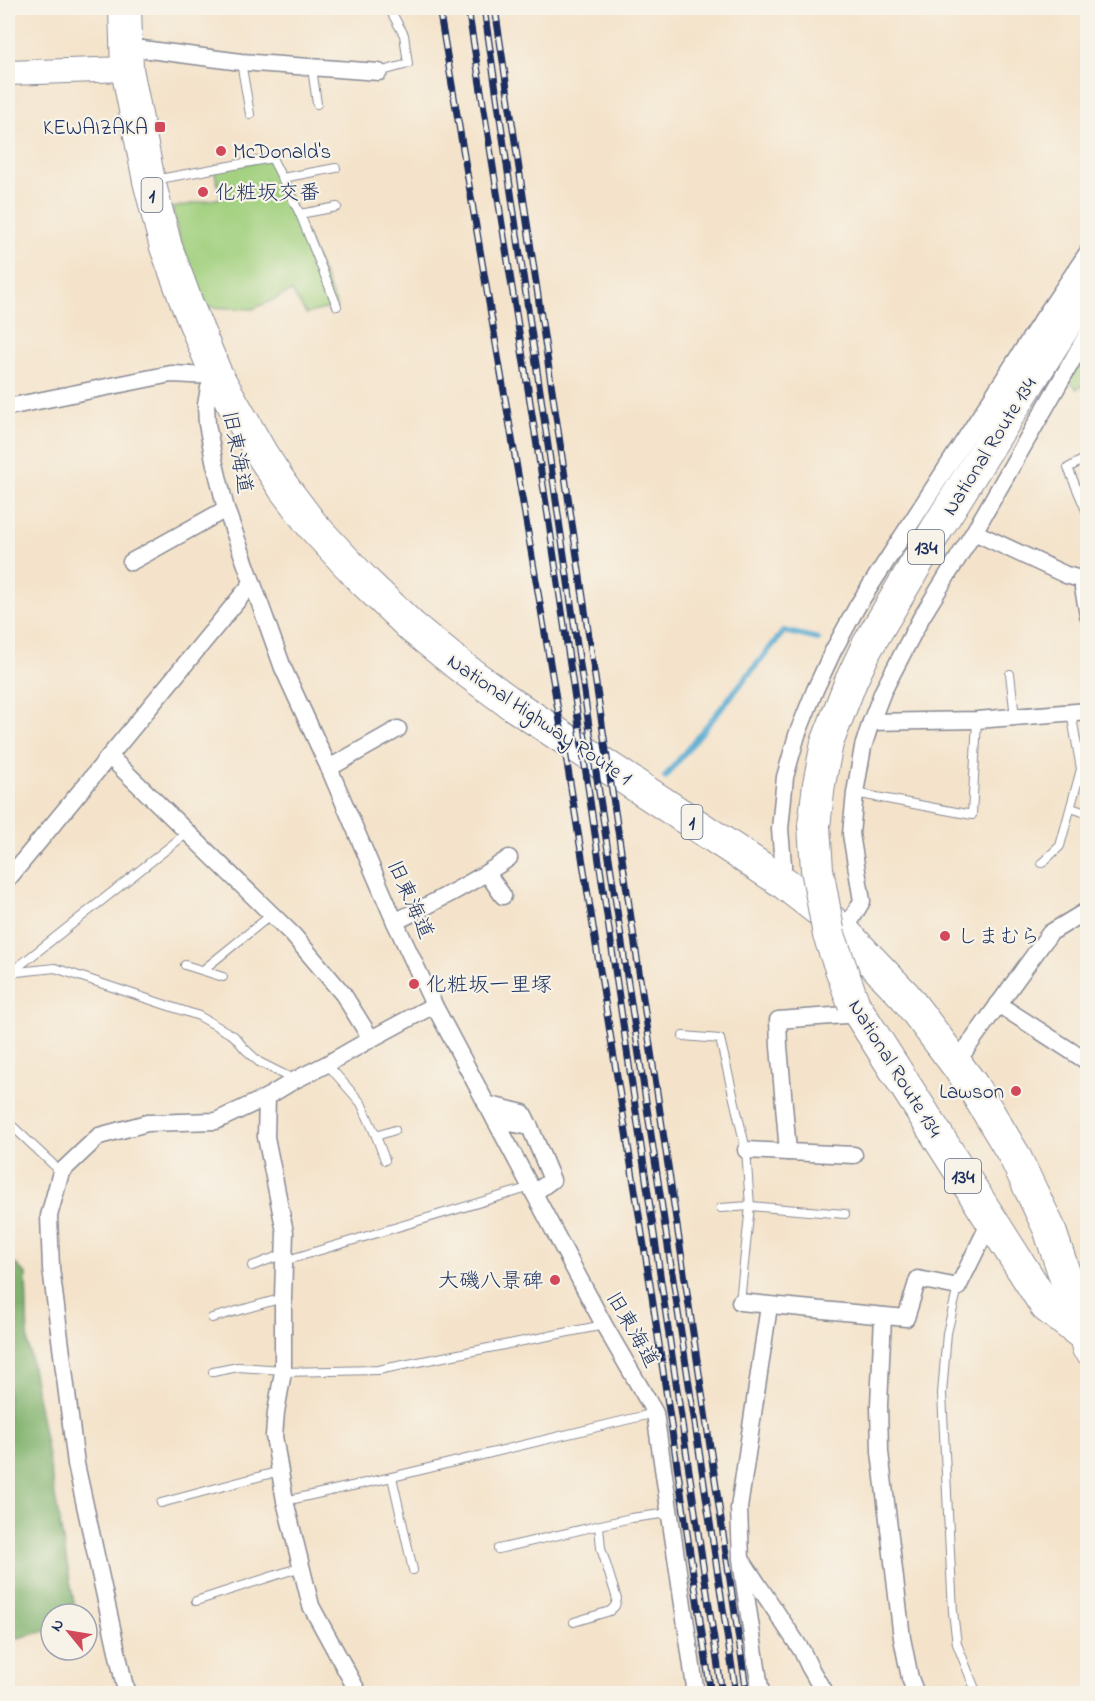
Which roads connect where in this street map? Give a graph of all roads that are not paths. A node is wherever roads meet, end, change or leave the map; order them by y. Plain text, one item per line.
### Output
1 (125, 8) edge
2 (389, 8) edge
3 (127, 58) junction
4 (241, 62) junction
5 (312, 68) junction
6 (379, 72) joint
7 (8, 73) edge
8 (316, 104) dead end
9 (250, 114) dead end
10 (336, 168) dead end
11 (282, 178) junction
12 (149, 181) junction
13 (338, 207) dead end
14 (300, 214) junction
15 (1088, 252) edge
16 (1078, 290) edge
17 (337, 306) dead end
18 (1088, 333) edge
19 (216, 374) junction
20 (8, 407) edge
21 (1088, 457) edge
22 (226, 509) junction
23 (1088, 515) edge
24 (974, 532) junction
25 (131, 562) dead end
26 (1086, 578) edge
27 (252, 584) junction
28 (1088, 615) edge
29 (1010, 674) dead end
30 (1079, 712) edge
31 (1015, 717) junction
32 (977, 720) junction
33 (871, 722) junction
34 (398, 729) dead end
35 (109, 756) junction
36 (329, 768) junction
37 (855, 793) junction
38 (1071, 808) junction
39 (1086, 813) dead end
40 (187, 832) junction
41 (509, 858) dead end
42 (1042, 863) dead end
43 (487, 873) junction
44 (8, 879) edge
45 (783, 882) junction
46 (503, 896) dead end
47 (1088, 910) edge
48 (271, 915) junction
49 (395, 921) junction
50 (844, 932) junction
51 (185, 965) dead end
52 (203, 970) junction
53 (8, 974) edge
54 (223, 977) dead end
55 (998, 1004) junction
56 (434, 1005) junction
57 (856, 1009) junction
58 (683, 1036) dead end
59 (371, 1039) junction
60 (1088, 1062) edge
61 (956, 1063) junction
62 (327, 1064) junction
63 (295, 1080) junction
64 (267, 1097) junction
65 (486, 1104) junction
66 (495, 1120) junction
67 (8, 1122) edge
68 (530, 1127) junction
69 (395, 1130) dead end
70 (376, 1137) junction
71 (746, 1150) junction
72 (788, 1152) junction
73 (854, 1155) dead end
74 (385, 1160) dead end
75 (61, 1172) junction
76 (532, 1190) junction
77 (750, 1206) junction
78 (722, 1208) dead end
79 (844, 1214) dead end
80 (991, 1220) junction
81 (284, 1258) junction
82 (252, 1266) dead end
83 (958, 1287) junction
84 (283, 1298) junction
85 (740, 1302) joint
86 (769, 1306) junction
87 (883, 1316) junction
88 (212, 1318) dead end
89 (603, 1325) junction
90 (1087, 1340) edge
91 (283, 1371) junction
92 (213, 1372) dead end
93 (655, 1413) junction
94 (280, 1471) junction
95 (392, 1478) junction
96 (285, 1501) junction
97 (161, 1503) dead end
98 (670, 1513) junction
99 (599, 1526) junction
100 (498, 1549) dead end
101 (741, 1558) junction
102 (301, 1567) junction
103 (413, 1570) dead end
104 (196, 1601) dead end
105 (574, 1622) dead end
106 (129, 1694) edge
107 (359, 1694) edge
108 (696, 1694) edge
109 (760, 1694) edge
110 (825, 1694) edge
111 (916, 1694) edge
112 (977, 1694) edge

1 - 3 highway, National Highway Route 1 / 1
2 - 6 lane
3 - 4 street
3 - 7 street
3 - 12 highway, National Highway Route 1 / 1
4 - 5 street
4 - 9 lane
5 - 6 street
5 - 8 lane
10 - 11 lane
11 - 12 lane
11 - 14 lane
12 - 19 highway, National Highway Route 1 / 1
13 - 14 lane
14 - 17 lane
15 - 16 street
16 - 45 street
16 - 57 highway, National Route 134 / 134, bridge
18 - 24 street
19 - 20 street
19 - 22 street, 旧東海道
19 - 45 highway, National Highway Route 1 / 1
21 - 23 lane
22 - 25 street
22 - 27 street, 旧東海道
24 - 26 street
24 - 33 street
26 - 28 street
27 - 35 street
27 - 36 street, 旧東海道
29 - 31 lane
30 - 31 street
30 - 38 lane
31 - 32 street
32 - 33 street
32 - 37 lane
33 - 37 street
34 - 36 street
35 - 40 street
35 - 44 street
36 - 49 street, 旧東海道
37 - 50 street
38 - 39 lane
38 - 42 lane
40 - 48 street
40 - 53 lane
41 - 43 street
43 - 46 street
43 - 49 street
45 - 50 highway, National Highway Route 1 / 1
47 - 55 street
48 - 52 lane
48 - 59 street
49 - 56 street, 旧東海道
50 - 61 highway, National Highway Route 1 / 1
51 - 52 lane
52 - 54 lane
53 - 63 lane
55 - 60 street
55 - 61 street
56 - 59 street
56 - 65 street, 旧東海道
57 - 72 street
57 - 80 highway, National Route 134 / 134
58 - 71 lane
59 - 62 street
61 - 90 highway, National Highway Route 1 / 1
62 - 63 street
62 - 70 lane
63 - 64 street
64 - 75 street
64 - 81 street
65 - 66 street, 旧東海道
65 - 68 street
66 - 68 street
66 - 76 street, 旧東海道
67 - 75 lane
68 - 76 street
69 - 70 lane
70 - 74 lane
71 - 72 street
71 - 77 lane
72 - 73 street
75 - 106 street
76 - 81 lane
76 - 89 street, 旧東海道
77 - 78 lane
77 - 79 lane
77 - 85 lane
80 - 83 street
80 - 90 highway, National Route 134 / 134
81 - 82 lane
81 - 84 street
83 - 87 street
83 - 112 lane
84 - 88 lane
84 - 91 street
85 - 86 street
86 - 87 street
86 - 101 street
87 - 111 street
89 - 91 lane
89 - 93 street, 旧東海道
91 - 92 lane
91 - 94 street
93 - 95 lane
93 - 98 street
94 - 96 street
94 - 97 lane
95 - 96 lane
95 - 103 lane
96 - 102 street
98 - 99 lane
98 - 108 street
99 - 100 lane
99 - 105 lane
101 - 109 street
101 - 110 street
102 - 104 lane
102 - 107 street

